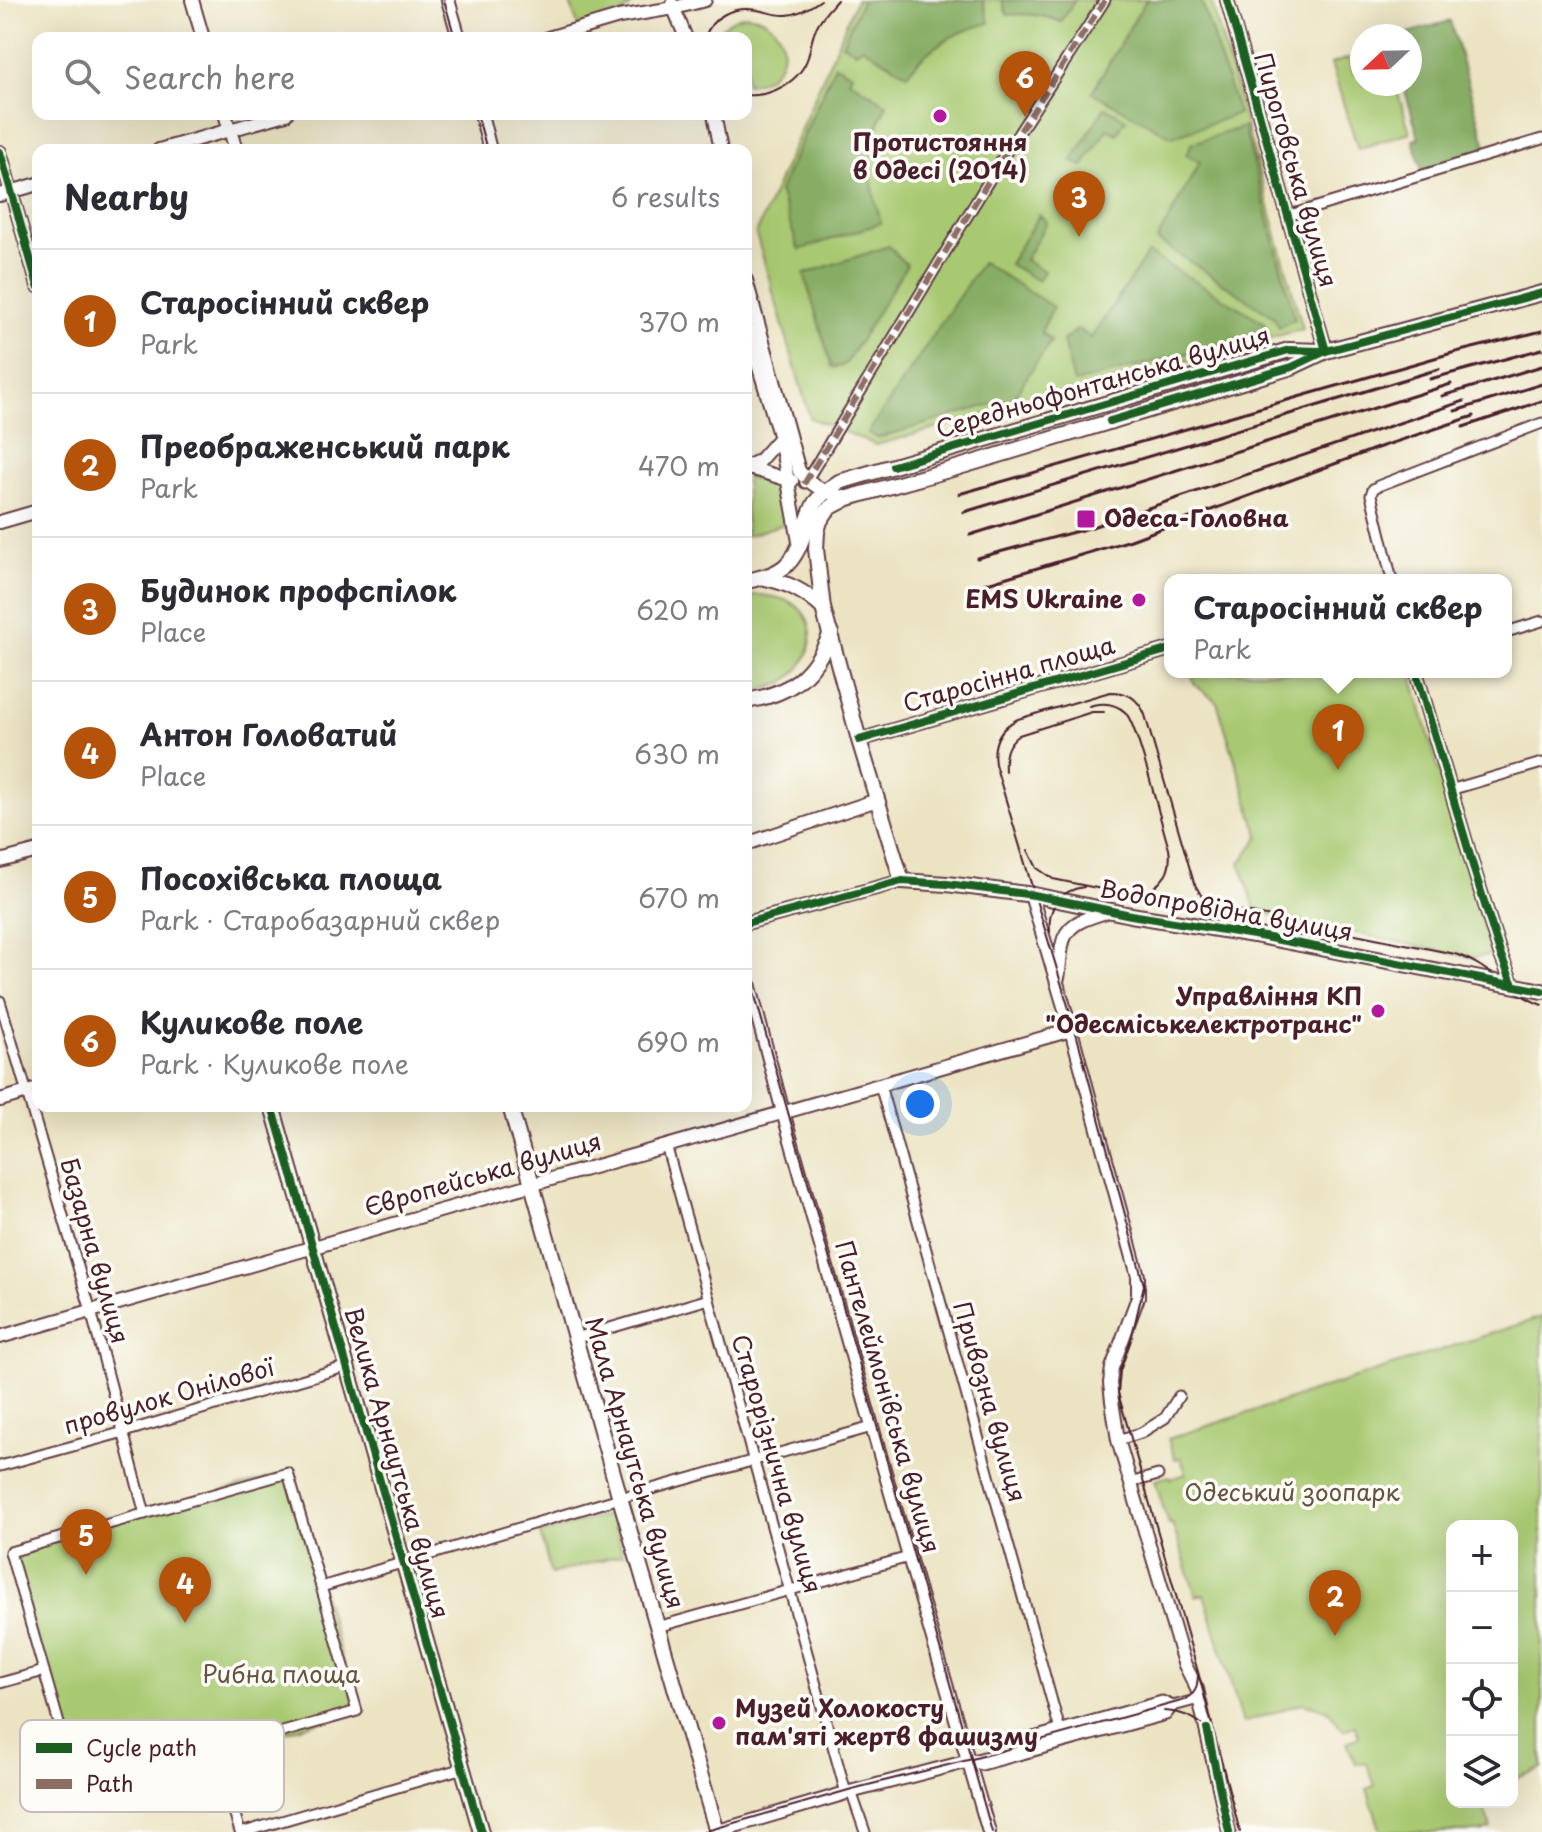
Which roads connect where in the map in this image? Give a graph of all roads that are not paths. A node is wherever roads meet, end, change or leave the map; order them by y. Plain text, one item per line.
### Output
1 (192, 0) edge
2 (448, 0) edge
3 (705, 0) edge
4 (1105, 0) edge
5 (1227, 0) edge
6 (672, 4) edge
7 (201, 32) edge
8 (457, 32) edge
9 (568, 32) edge
10 (684, 32) edge
11 (227, 120) edge
12 (265, 120) edge
13 (482, 120) edge
14 (715, 120) edge
15 (230, 130) junction
16 (1542, 139) edge
17 (180, 144) edge
18 (234, 144) edge
19 (488, 144) edge
20 (720, 144) edge
21 (0, 152) edge
22 (32, 186) edge
23 (6, 194) edge
24 (1287, 216) junction
25 (32, 269) edge
26 (1542, 293) edge
27 (752, 304) edge
28 (752, 341) edge
29 (1326, 351) junction
30 (1542, 423) edge
31 (784, 433) junction
32 (752, 465) edge
33 (752, 469) edge
34 (787, 479) junction
35 (812, 485) junction
36 (848, 498) junction
37 (32, 513) edge
38 (0, 522) edge
39 (800, 547) junction
40 (1391, 574) edge
41 (765, 578) junction
42 (752, 580) edge
43 (823, 608) junction
44 (1542, 621) edge
45 (1512, 630) edge
46 (831, 633) junction
47 (1164, 651) edge
48 (1418, 678) edge
49 (752, 700) edge
50 (859, 740) junction
51 (1542, 763) edge
52 (1450, 790) junction
53 (877, 800) junction
54 (752, 842) edge
55 (32, 853) edge
56 (0, 861) edge
57 (902, 881) junction
58 (1031, 895) junction
59 (1109, 911) junction
60 (752, 921) edge
61 (1057, 981) junction
62 (1513, 985) junction
63 (1542, 991) edge
64 (752, 995) edge
65 (0, 1001) edge
66 (1071, 1030) junction
67 (880, 1085) junction
68 (32, 1091) edge
69 (0, 1100) edge
70 (38, 1112) edge
71 (274, 1112) edge
72 (512, 1112) edge
73 (783, 1112) junction
74 (666, 1145) junction
75 (532, 1184) junction
76 (313, 1247) junction
77 (709, 1299) junction
78 (91, 1311) junction
79 (0, 1337) edge
80 (576, 1338) junction
81 (348, 1366) junction
82 (1179, 1396) dead end
83 (872, 1427) junction
84 (124, 1432) junction
85 (1120, 1439) junction
86 (754, 1460) junction
87 (0, 1466) edge
88 (1158, 1475) dead end
89 (1133, 1482) junction
90 (620, 1498) junction
91 (145, 1514) junction
92 (909, 1557) junction
93 (403, 1561) junction
94 (321, 1587) junction
95 (791, 1590) junction
96 (657, 1627) junction
97 (44, 1671) junction
98 (0, 1683) edge
99 (1199, 1699) junction
100 (1173, 1706) junction
101 (58, 1720) edge
102 (1060, 1730) junction
103 (284, 1732) edge
104 (969, 1761) junction
105 (463, 1768) junction
106 (846, 1793) junction
107 (236, 1812) edge
108 (242, 1832) edge
109 (481, 1832) edge
110 (716, 1832) edge
111 (865, 1832) edge
112 (989, 1832) edge
113 (1229, 1832) edge

1 - 7 main road
2 - 8 main road
3 - 6 main road
4 - 35 street
5 - 24 main road, Пироговська вулиця
6 - 9 main road
6 - 10 main road
11 - 15 main road
12 - 15 main road
13 - 19 main road
14 - 20 main road
15 - 17 main road
15 - 18 main road
16 - 24 street
21 - 23 main road
22 - 23 main road
23 - 25 main road
24 - 29 main road, Пироговська вулиця
26 - 29 main road, Середньофонтанська вулиця
27 - 31 main road
28 - 31 main road
29 - 35 main road, Середньофонтанська вулиця
29 - 36 main road, Середньофонтанська вулиця
30 - 40 street
31 - 32 main road
31 - 34 main road
31 - 35 main road
33 - 34 main road
34 - 35 main road
34 - 39 main road
35 - 36 main road
35 - 39 main road
36 - 43 main road
37 - 38 main road
39 - 41 main road
41 - 42 main road
41 - 43 main road
43 - 46 main road
44 - 45 street
46 - 49 main road
46 - 50 main road
47 - 50 main road, Старосінна площа
48 - 52 main road
50 - 53 main road
51 - 52 street
52 - 62 main road
53 - 54 main road
53 - 57 main road
55 - 56 main road
57 - 58 main road, Водопровідна вулиця
57 - 60 main road
58 - 59 main road, Водопровідна вулиця
58 - 61 main road
59 - 61 main road
59 - 62 main road, Водопровідна вулиця
61 - 66 main road
62 - 63 main road, Водопровідна вулиця
64 - 73 main road, Пантелеймонівська вулиця
65 - 68 street, Базарна вулиця
66 - 67 main road, Європейська вулиця
66 - 85 main road
67 - 73 main road, Європейська вулиця
67 - 102 street, Привозна вулиця
68 - 69 main road
70 - 78 street, Базарна вулиця
71 - 76 main road, Велика Арнаутська вулиця
72 - 75 main road, Мала Арнаутська вулиця
73 - 74 main road, Європейська вулиця
73 - 83 main road, Пантелеймонівська вулиця
74 - 75 main road, Європейська вулиця
74 - 77 street, Старорізнична вулиця
75 - 76 main road, Європейська вулиця
75 - 80 main road, Мала Арнаутська вулиця
76 - 78 main road, Європейська вулиця
76 - 81 main road, Велика Арнаутська вулиця
77 - 80 street
77 - 86 street, Старорізнична вулиця
78 - 79 main road, Європейська вулиця
78 - 84 street, Базарна вулиця
80 - 90 main road, Мала Арнаутська вулиця
81 - 84 street, провулок Онілової
81 - 93 main road, Велика Арнаутська вулиця
82 - 85 street
83 - 86 street
83 - 92 main road, Пантелеймонівська вулиця
84 - 87 street, провулок Онілової
84 - 91 street, Базарна вулиця
85 - 89 main road
86 - 90 street
86 - 95 street, Старорізнична вулиця
88 - 89 street
89 - 99 main road
90 - 93 street
90 - 96 main road, Мала Арнаутська вулиця
91 - 94 street
91 - 97 street
92 - 95 street
92 - 104 main road, Пантелеймонівська вулиця
93 - 94 street
93 - 105 main road, Велика Арнаутська вулиця
94 - 103 street
95 - 96 street
95 - 106 street, Старорізнична вулиця
96 - 110 main road, Мала Арнаутська вулиця
97 - 98 street
97 - 101 street
99 - 100 street
99 - 113 main road
100 - 102 street
100 - 104 street
102 - 104 street
104 - 106 main road
104 - 112 main road, Пантелеймонівська вулиця
105 - 108 street
105 - 109 main road, Велика Арнаутська вулиця
106 - 110 main road
106 - 111 street, Старорізнична вулиця
107 - 108 street

